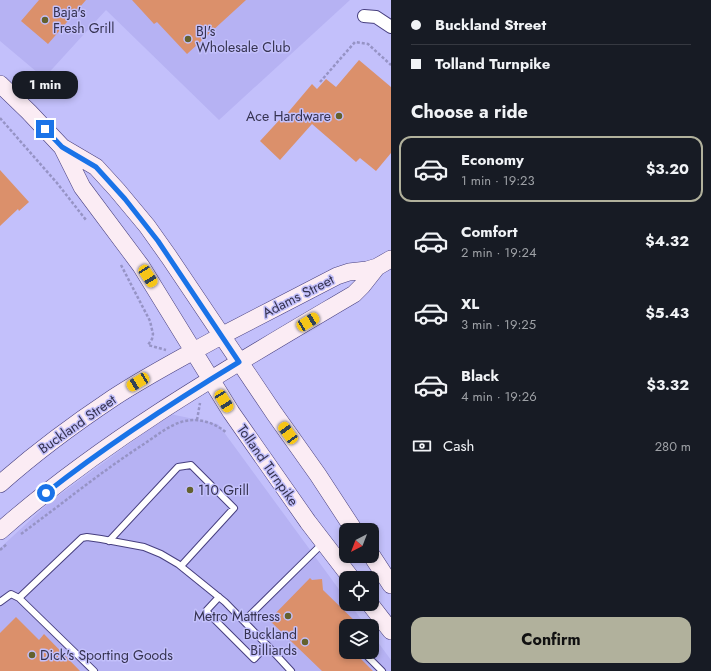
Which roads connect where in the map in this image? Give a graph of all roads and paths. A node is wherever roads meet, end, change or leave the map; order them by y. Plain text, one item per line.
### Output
1 (364, 16) dead end
2 (391, 27) edge
3 (391, 65) edge
4 (320, 82) dead end
5 (0, 84) edge
6 (0, 118) edge
7 (62, 147) junction
8 (88, 222) dead end
9 (117, 260) dead end
10 (384, 263) edge
11 (222, 336) junction
12 (194, 351) junction
13 (178, 360) junction
14 (239, 362) junction
15 (204, 384) junction
16 (0, 484) edge
17 (349, 523) edge
18 (6, 536) edge
19 (18, 537) dead end
20 (109, 540) junction
21 (324, 542) junction
22 (0, 550) edge
23 (377, 563) edge
24 (181, 566) junction
25 (346, 571) edge
26 (391, 585) edge
27 (219, 597) junction
28 (19, 598) junction
29 (0, 602) edge
30 (375, 611) edge
31 (244, 621) junction
32 (391, 631) edge
33 (267, 645) junction
34 (370, 659) edge
35 (94, 671) edge
36 (291, 671) edge
37 (382, 671) edge

1 - 2 street
3 - 4 path
5 - 7 main road, Tolland Turnpike
6 - 8 path
7 - 11 main road, Tolland Turnpike
7 - 12 main road, Tolland Turnpike
9 - 13 path
10 - 11 main road, Adams Street
10 - 14 main road, Adams Street
11 - 12 main road, Buckland Street
11 - 14 main road, Tolland Turnpike
12 - 13 main road, Buckland Street
12 - 15 main road, Tolland Turnpike
13 - 16 main road, Buckland Street
14 - 15 main road
14 - 17 main road, Tolland Turnpike
15 - 18 main road
15 - 19 path
15 - 21 main road, Tolland Turnpike
18 - 22 path
20 - 24 lane
20 - 24 lane
20 - 28 lane
21 - 25 main road, Tolland Turnpike
21 - 31 lane
23 - 26 main road
24 - 27 lane
27 - 31 lane
27 - 33 lane
28 - 29 lane
28 - 35 lane
30 - 32 main road
31 - 33 lane
33 - 36 lane
34 - 37 lane

